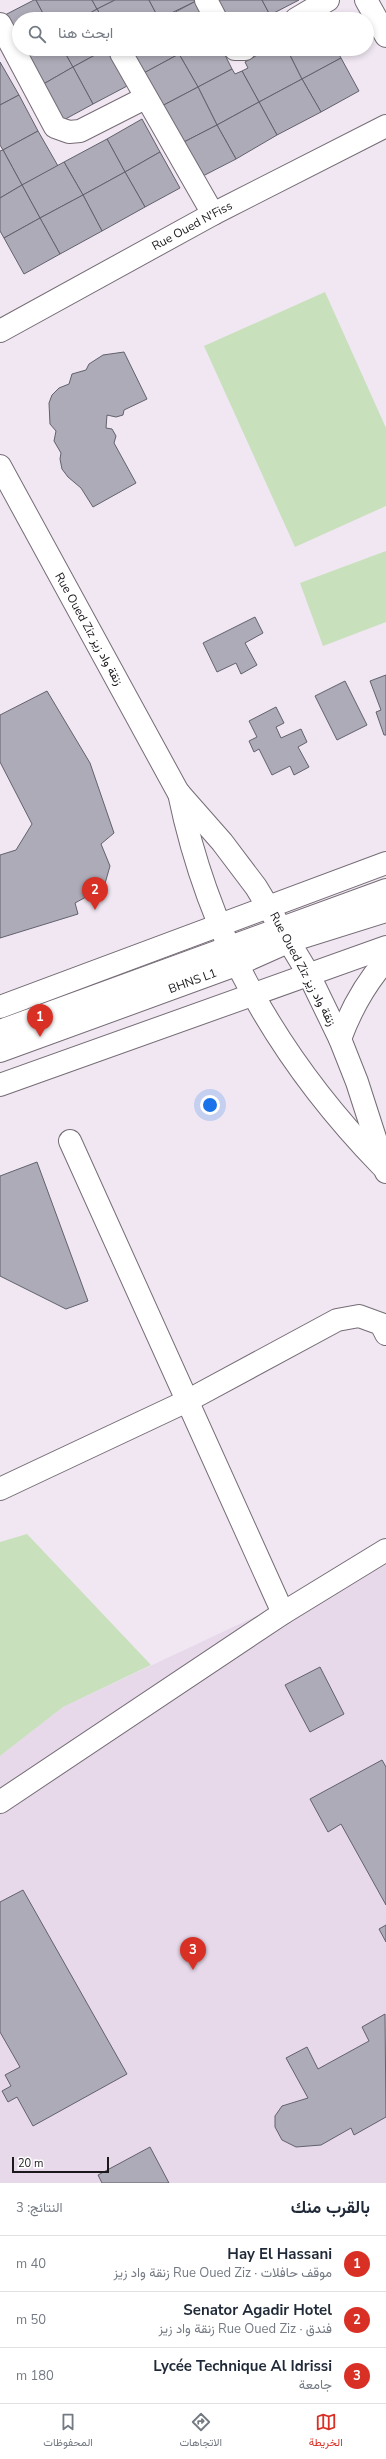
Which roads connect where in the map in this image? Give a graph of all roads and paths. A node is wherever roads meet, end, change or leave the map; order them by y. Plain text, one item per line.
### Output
1 (206, 0) edge
2 (328, 0) edge
3 (366, 0) edge
4 (212, 12) edge
5 (308, 12) edge
6 (373, 12) edge
7 (374, 13) edge
8 (0, 24) edge
9 (384, 29) edge
10 (12, 46) edge
11 (17, 56) edge
12 (123, 56) edge
13 (146, 98) junction
14 (386, 126) edge
15 (213, 214) junction
16 (0, 331) edge
17 (0, 466) edge
18 (178, 792) junction
19 (386, 863) edge
20 (386, 890) edge
21 (269, 906) junction
22 (386, 911) edge
23 (219, 924) junction
24 (286, 934) junction
25 (386, 947) edge
26 (232, 956) junction
27 (386, 960) edge
28 (309, 975) junction
29 (252, 995) junction
30 (0, 1007) edge
31 (0, 1031) edge
32 (340, 1039) junction
33 (0, 1051) edge
34 (0, 1085) edge
35 (70, 1141) dead end
36 (385, 1171) edge
37 (386, 1334) edge
38 (187, 1401) junction
39 (0, 1489) edge
40 (386, 1550) edge
41 (283, 1613) junction
42 (0, 1802) edge

1 - 4 street
2 - 5 street
3 - 6 street
7 - 9 street
8 - 10 street
11 - 13 street
12 - 13 street
13 - 15 street
14 - 15 street, Rue Oued N'Fiss
15 - 16 street, Rue Oued N'Fiss
17 - 18 street, Rue Oued Ziz زنقة واد زيز
18 - 21 street, Rue Oued Ziz زنقة واد زيز
18 - 23 street, Rue Oued Ziz زنقة واد زيز
19 - 21 street
20 - 24 street, BHNS L1
21 - 23 street
21 - 24 street, Rue Oued Ziz زنقة واد زيز
22 - 24 street, BHNS L1
23 - 26 street, Rue Oued Ziz زنقة واد زيز
23 - 30 street
24 - 26 street, BHNS L1
24 - 28 street, Rue Oued Ziz زنقة واد زيز
25 - 28 street
26 - 29 street, Rue Oued Ziz زنقة واد زيز
26 - 31 street, BHNS L1
26 - 33 street, BHNS L1
27 - 32 street
28 - 29 street
28 - 32 street, Rue Oued Ziz زنقة واد زيز
29 - 34 street
29 - 36 street, Rue Oued Ziz زنقة واد زيز
32 - 36 street, Rue Oued Ziz زنقة واد زيز
35 - 38 street
37 - 38 street
38 - 39 street
38 - 41 street
40 - 41 street
41 - 42 street

